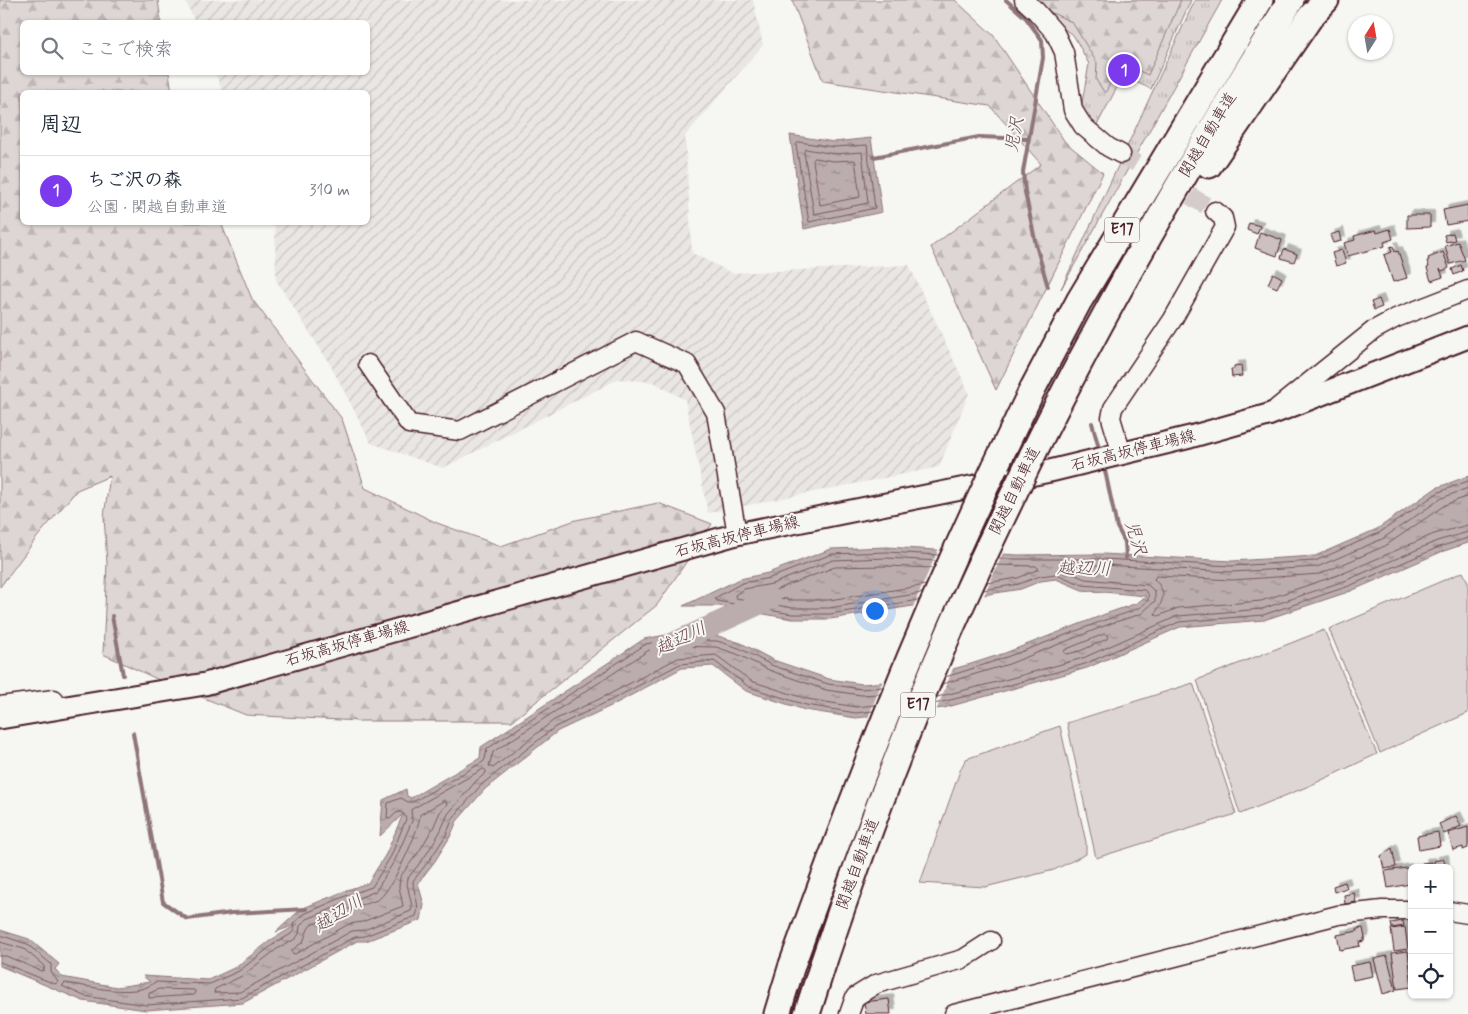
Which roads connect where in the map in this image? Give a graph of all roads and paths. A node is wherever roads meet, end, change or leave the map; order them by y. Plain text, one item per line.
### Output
1 (1024, 0) edge
2 (1242, 0) edge
3 (1260, 0) edge
4 (1292, 0) edge
5 (1326, 0) edge
6 (1121, 154) tunnel mouth
7 (1215, 211) tunnel mouth
8 (1468, 290) edge
9 (1079, 301) junction
10 (1468, 337) edge
11 (368, 364) dead end
12 (1268, 415) junction
13 (1046, 429) junction
14 (1108, 457) junction
15 (738, 534) junction
16 (148, 693) junction
17 (0, 706) edge
18 (0, 718) edge
19 (1408, 910) edge
20 (1453, 912) edge
21 (1468, 914) edge
22 (991, 941) dead end
23 (777, 1014) edge
24 (807, 1014) edge
25 (849, 1014) edge
26 (954, 1014) edge

1 - 6 street
2 - 9 highway
3 - 9 highway, 関越自動車道 / E17
4 - 13 highway, 関越自動車道 / E17
5 - 13 highway
7 - 14 street
8 - 12 street
9 - 23 highway, 関越自動車道 / E17, bridge
10 - 12 main road, 石坂高坂停車場線
11 - 15 street
12 - 14 main road, 石坂高坂停車場線
13 - 24 highway, 関越自動車道 / E17, bridge
14 - 15 main road, 石坂高坂停車場線
15 - 16 main road, 石坂高坂停車場線
16 - 17 street
16 - 18 main road, 石坂高坂停車場線
19 - 26 street
20 - 21 street
22 - 25 street

